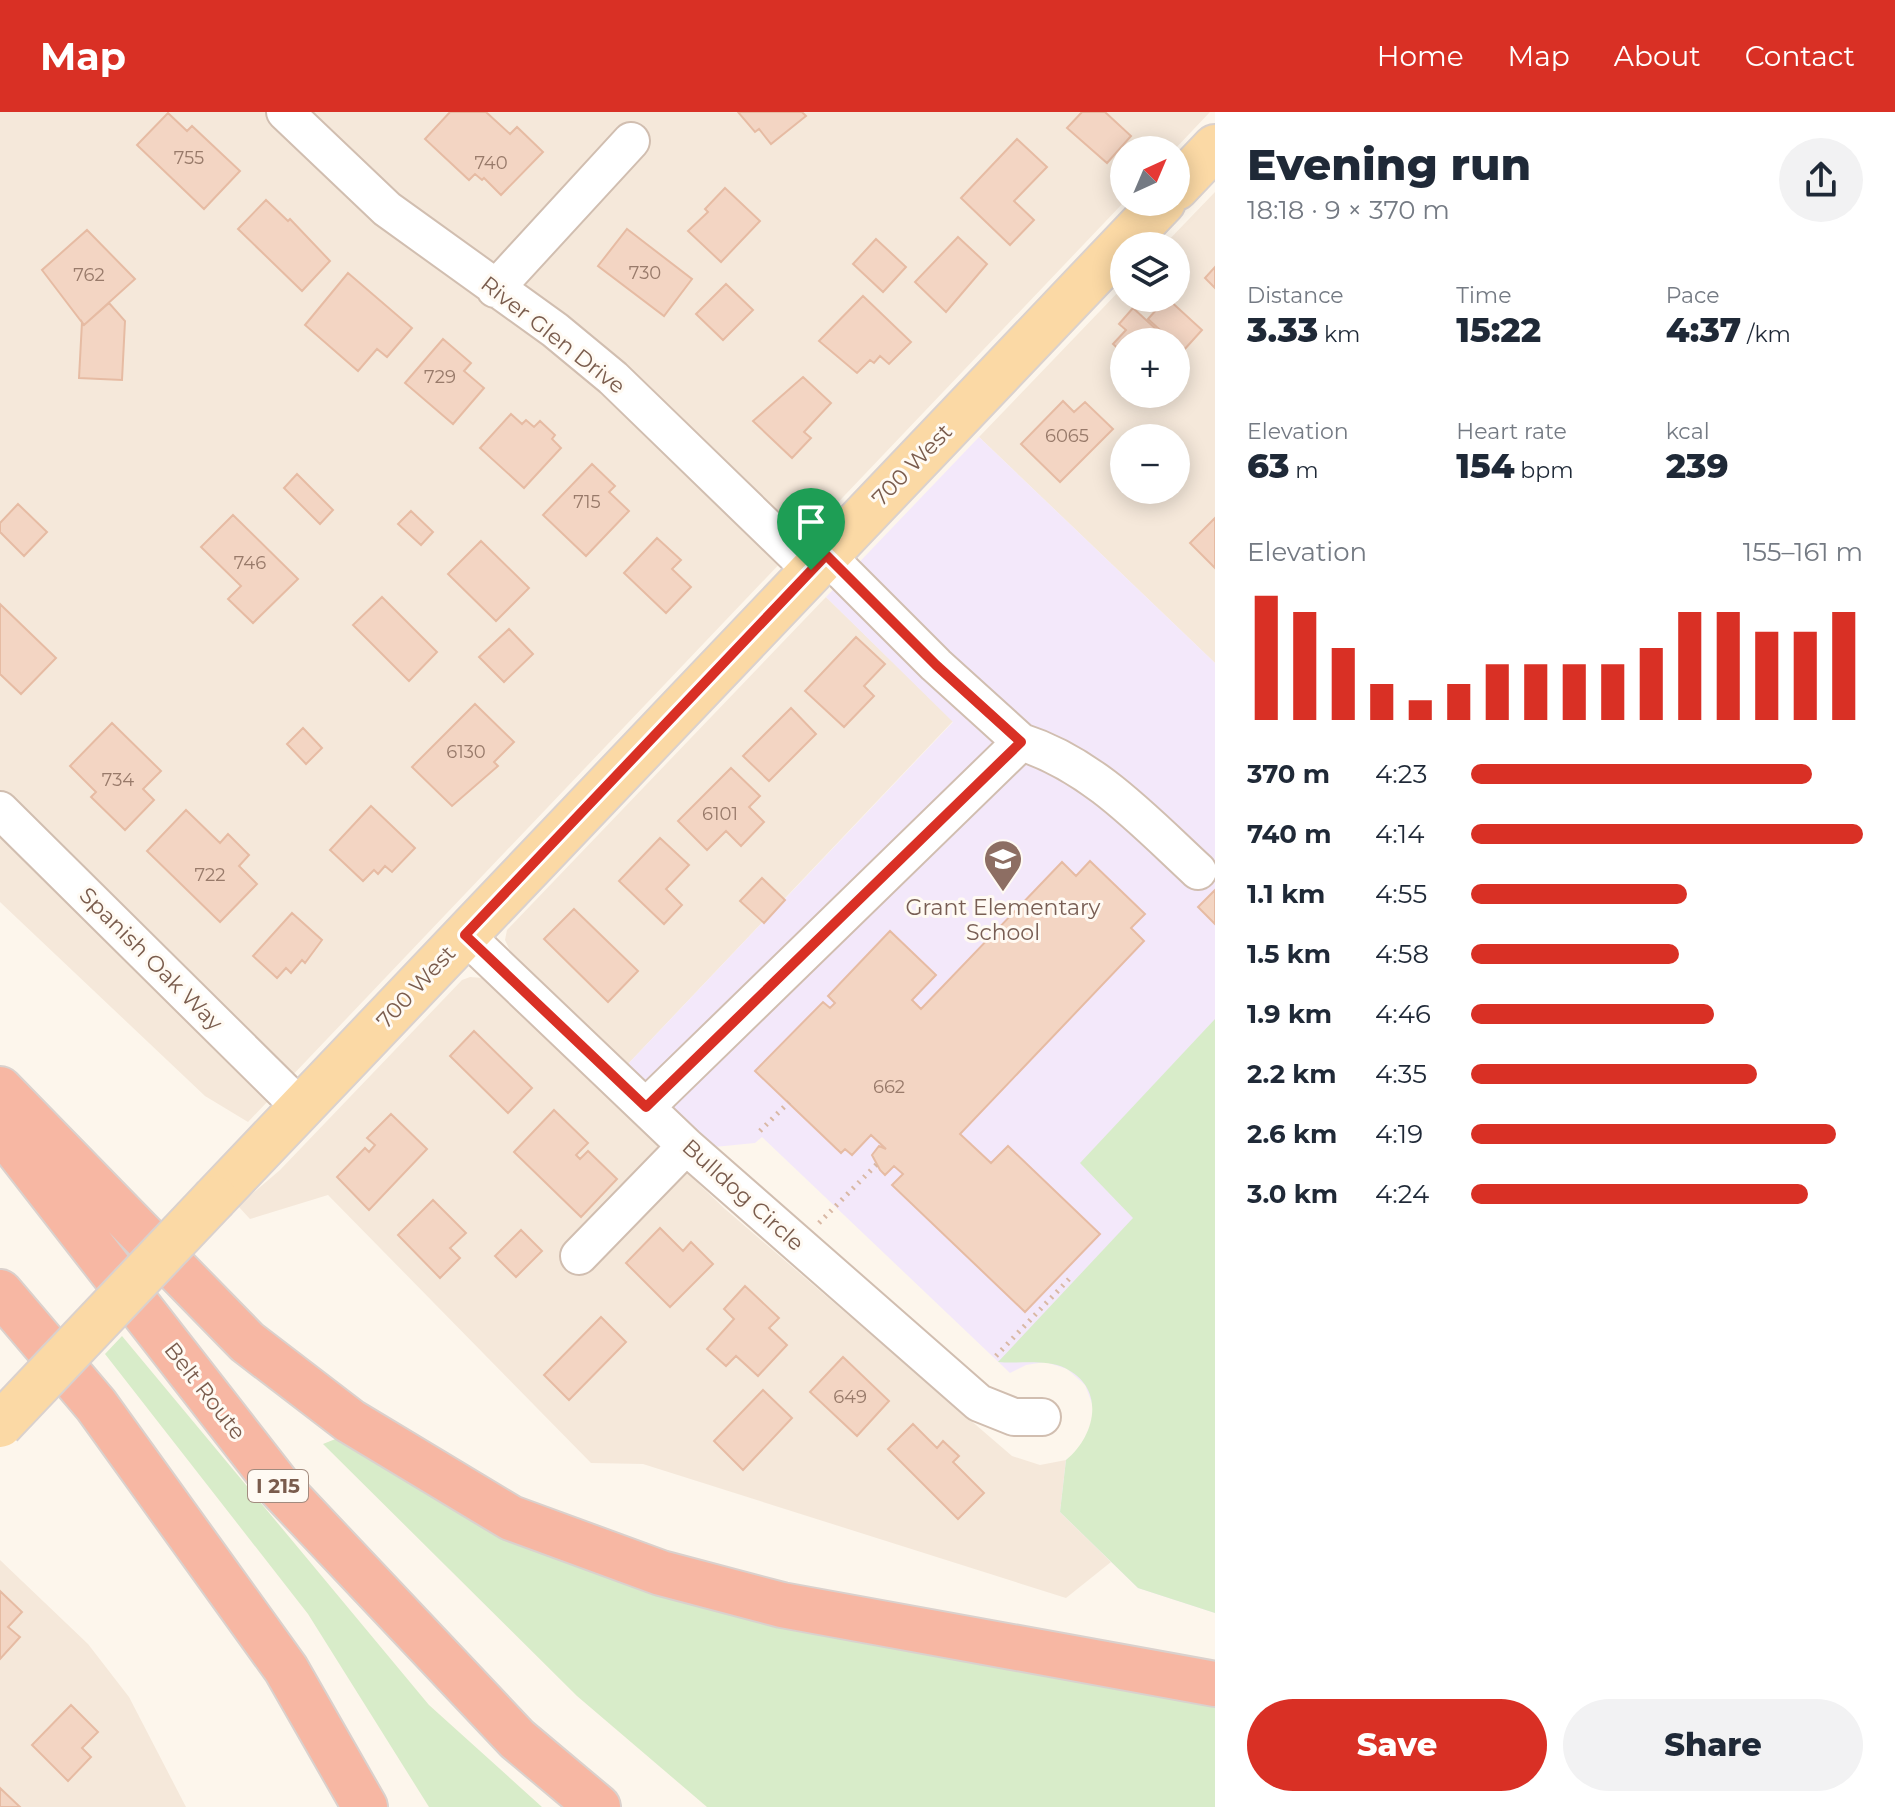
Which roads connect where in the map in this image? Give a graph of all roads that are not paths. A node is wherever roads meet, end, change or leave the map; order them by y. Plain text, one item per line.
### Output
1 (285, 112) edge
2 (631, 141) dead end
3 (1215, 147) edge
4 (1190, 173) edge
5 (1150, 216) edge
6 (495, 289) junction
7 (818, 562) junction
8 (1021, 742) junction
9 (0, 810) edge
10 (1198, 871) dead end
11 (465, 935) junction
12 (0, 1089) edge
13 (646, 1107) junction
14 (301, 1108) junction
15 (0, 1128) edge
16 (686, 1146) junction
17 (579, 1256) dead end
18 (0, 1292) edge
19 (1042, 1417) dead end
20 (0, 1425) edge
21 (286, 1669) junction
22 (1215, 1684) edge
23 (337, 1807) edge
24 (365, 1807) edge
25 (598, 1807) edge

1 - 6 street, River Glen Drive
2 - 6 street
3 - 4 main road
5 - 7 main road, 700 West
6 - 7 street, River Glen Drive
7 - 8 street, River Glen Drive
7 - 11 main road, 700 West
8 - 10 street, River Glen Drive
8 - 13 street
9 - 14 street, Spanish Oak Way
11 - 13 street, Bulldog Circle
11 - 14 main road, 700 West
12 - 22 highway
13 - 16 street, Bulldog Circle
14 - 20 main road, 700 West, bridge
15 - 25 highway, Belt Route / I 215
16 - 17 street
16 - 19 street, Bulldog Circle
18 - 21 highway
21 - 23 highway
21 - 24 highway

